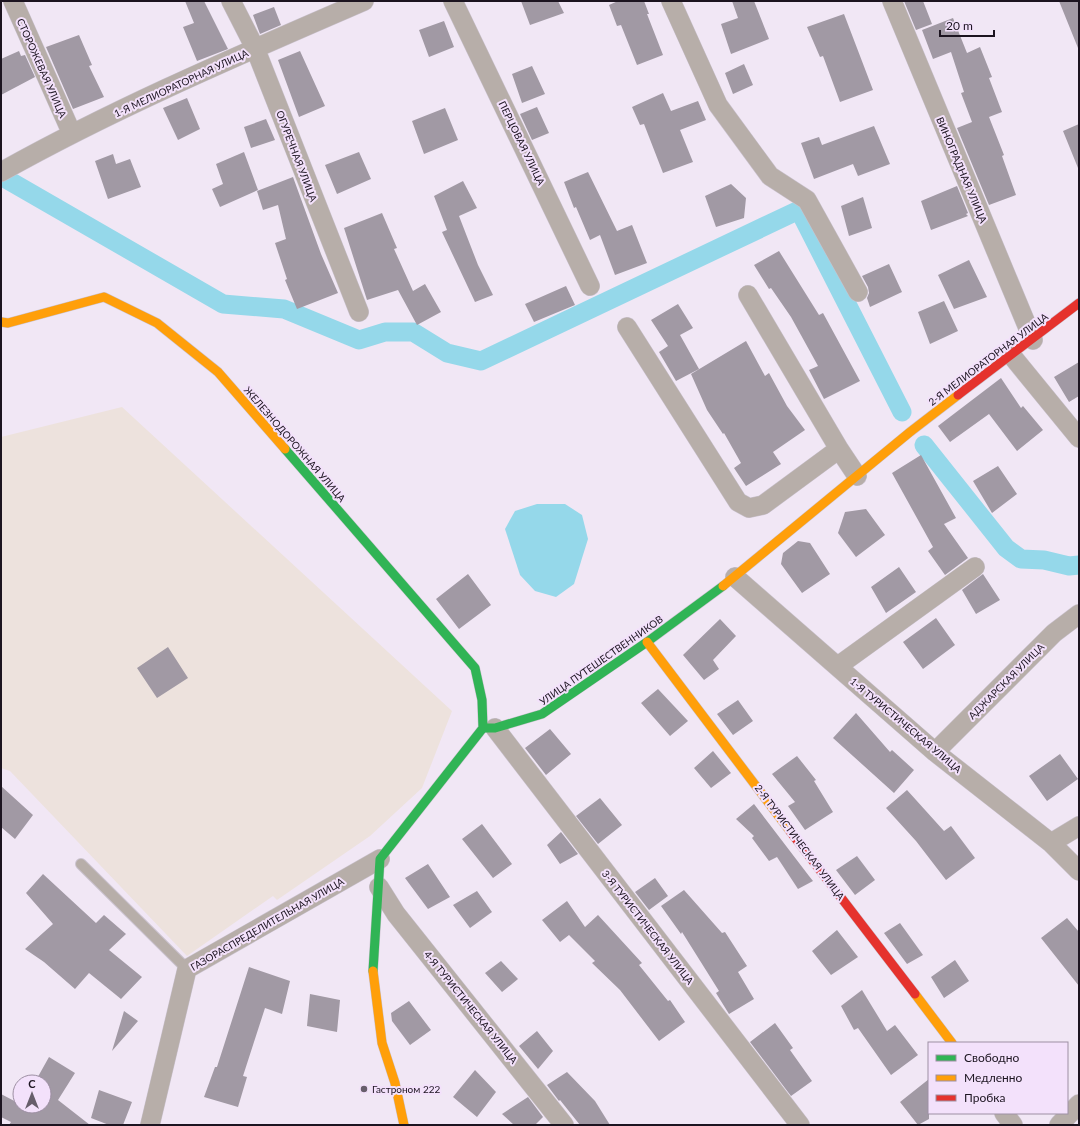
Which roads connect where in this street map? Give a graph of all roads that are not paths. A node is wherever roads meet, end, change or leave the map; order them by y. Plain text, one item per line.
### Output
1 (13, 1) edge
2 (231, 1) edge
3 (364, 1) edge
4 (453, 1) edge
5 (671, 1) edge
6 (892, 1) edge
7 (255, 48) junction
8 (72, 134) junction
9 (3, 171) edge
10 (590, 286) dead end
11 (858, 292) dead end
12 (748, 295) dead end
13 (1079, 303) edge
14 (359, 312) dead end
15 (1, 322) edge
16 (627, 327) dead end
17 (1033, 340) junction
18 (1012, 356) junction
19 (910, 432) joint
20 (1079, 438) edge
21 (839, 449) junction
22 (857, 476) junction
23 (975, 567) dead end
24 (735, 577) junction
25 (1079, 614) edge
26 (646, 642) junction
27 (838, 666) junction
28 (489, 728) junction
29 (936, 752) junction
30 (1079, 826) edge
31 (1051, 843) junction
32 (380, 858) junction
33 (81, 864) dead end
34 (1079, 872) edge
35 (379, 887) junction
36 (187, 969) junction
37 (951, 1042) edge
38 (1079, 1104) edge
39 (1005, 1114) edge
40 (150, 1125) edge
41 (404, 1125) edge
42 (564, 1125) edge
43 (800, 1125) edge
44 (1013, 1125) edge
45 (1059, 1125) edge

1 - 8 street, СТОРОЖЕВАЯ УЛИЦА
2 - 7 street, ОГУРЕЧНАЯ УЛИЦА
3 - 7 street, 1-Я МЕЛИОРАТОРНАЯ УЛИЦА
4 - 10 street, ПЕРЦОВАЯ УЛИЦА
5 - 11 street
6 - 17 street, ВИНОГРАДНАЯ УЛИЦА
7 - 8 street, 1-Я МЕЛИОРАТОРНАЯ УЛИЦА
7 - 14 street, ОГУРЕЧНАЯ УЛИЦА
8 - 9 street, 1-Я МЕЛИОРАТОРНАЯ УЛИЦА
12 - 21 street
13 - 17 street, 2-Я МЕЛИОРАТОРНАЯ УЛИЦА
15 - 28 street, ЖЕЛЕЗНОДОРОЖНАЯ УЛИЦА
16 - 21 street
17 - 18 street, 2-Я МЕЛИОРАТОРНАЯ УЛИЦА
18 - 19 street, 2-Я МЕЛИОРАТОРНАЯ УЛИЦА
18 - 20 street
19 - 22 street, УЛИЦА ПУТЕШЕСТВЕННИКОВ
21 - 22 street
22 - 24 street, УЛИЦА ПУТЕШЕСТВЕННИКОВ
23 - 27 street
24 - 26 street, УЛИЦА ПУТЕШЕСТВЕННИКОВ
24 - 27 street, 1-Я ТУРИСТИЧЕСКАЯ УЛИЦА
25 - 29 street, АДЖАРСКАЯ УЛИЦА
26 - 28 street, УЛИЦА ПУТЕШЕСТВЕННИКОВ
26 - 37 street, 2-Я ТУРИСТИЧЕСКАЯ УЛИЦА
27 - 29 street, 1-Я ТУРИСТИЧЕСКАЯ УЛИЦА
28 - 32 street
28 - 43 street, 3-Я ТУРИСТИЧЕСКАЯ УЛИЦА
29 - 31 street, 1-Я ТУРИСТИЧЕСКАЯ УЛИЦА
30 - 31 street
31 - 34 street, 1-Я ТУРИСТИЧЕСКАЯ УЛИЦА
32 - 35 street
32 - 36 street, ГАЗОРАСПРЕДЕЛИТЕЛЬНАЯ УЛИЦА
33 - 36 lane
35 - 41 street
35 - 42 street, 4-Я ТУРИСТИЧЕСКАЯ УЛИЦА
36 - 40 street, ГАЗОРАСПРЕДЕЛИТЕЛЬНАЯ УЛИЦА
38 - 45 street
39 - 44 street

